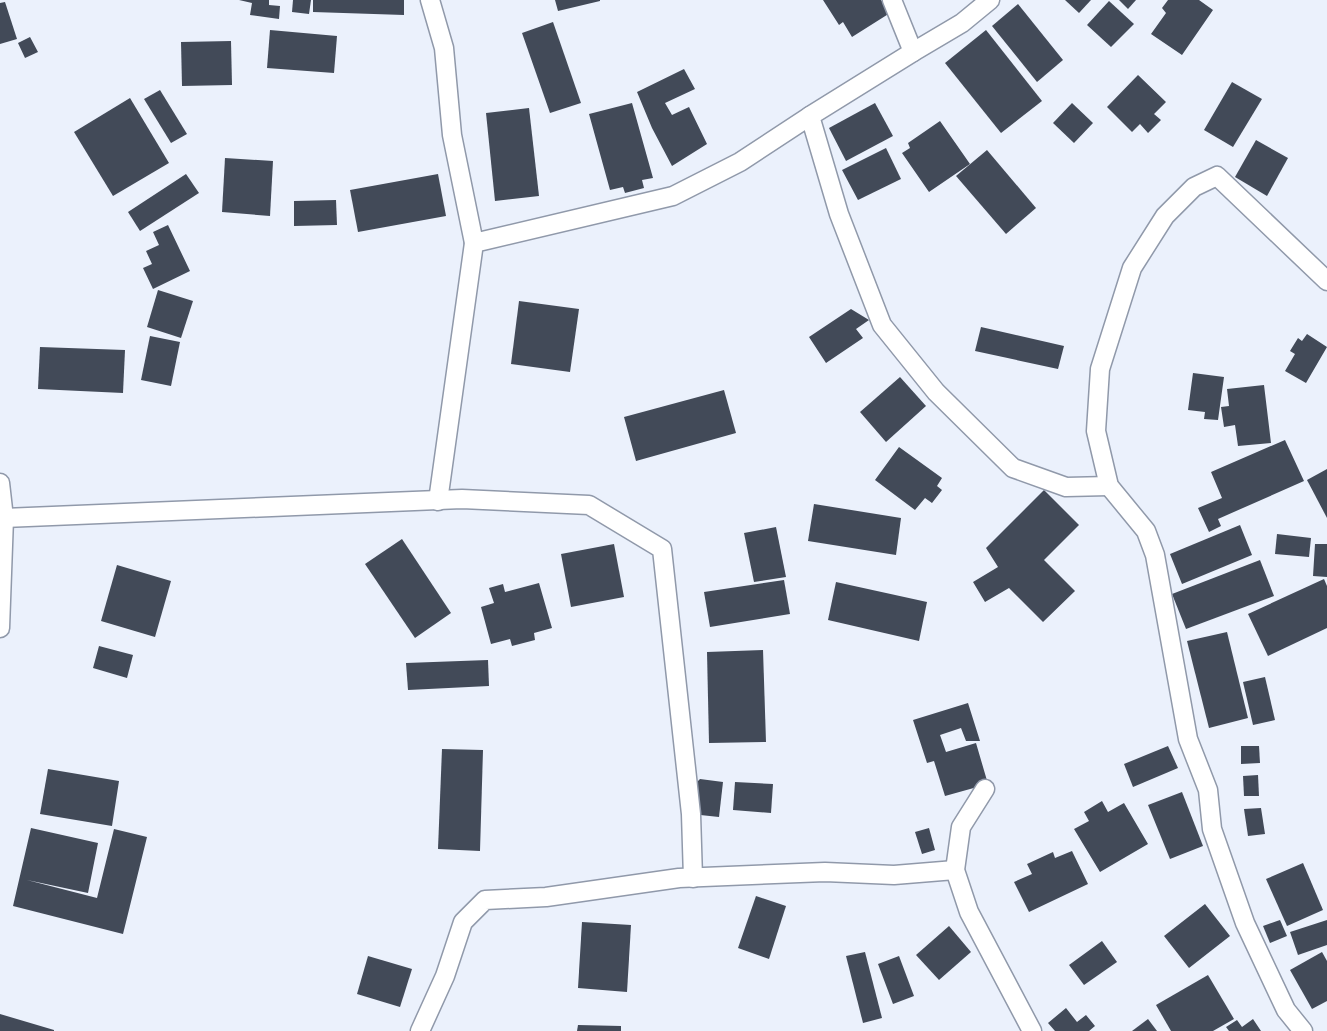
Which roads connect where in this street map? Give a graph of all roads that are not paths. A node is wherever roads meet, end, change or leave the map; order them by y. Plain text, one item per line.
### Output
1 (430, 0) edge
2 (892, 0) edge
3 (990, 0) edge
4 (913, 52) junction
5 (810, 116) junction
6 (474, 243) junction
7 (1327, 281) edge
8 (0, 483) edge
9 (1109, 486) junction
10 (438, 501) junction
11 (4, 518) junction
12 (0, 628) edge
13 (985, 789) dead end
14 (955, 870) junction
15 (693, 878) junction
16 (420, 1031) edge
17 (1032, 1031) edge
18 (1303, 1031) edge

1 - 6 street
2 - 4 street
3 - 4 street
4 - 5 street
5 - 6 street
5 - 9 street
6 - 10 street
7 - 9 street
8 - 11 street
9 - 18 street
10 - 11 street
10 - 15 street
11 - 12 street
13 - 14 street
14 - 15 street
14 - 17 street
15 - 16 street

